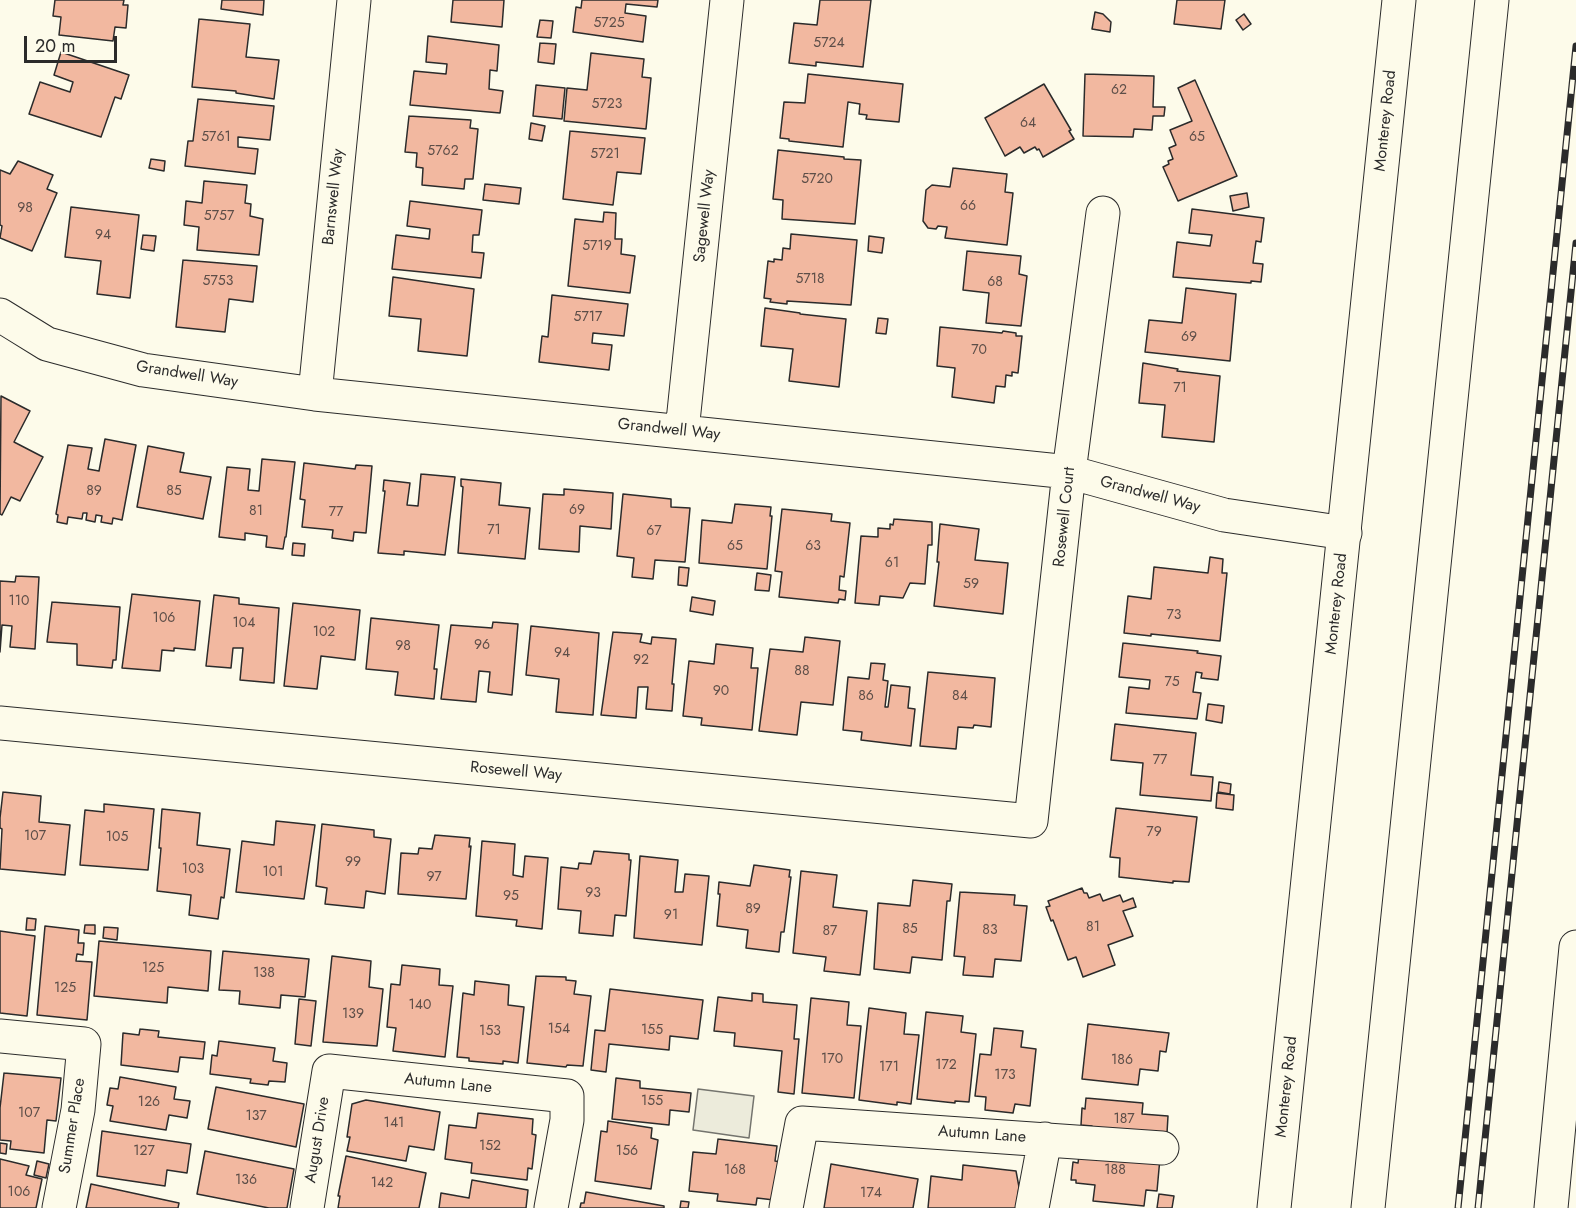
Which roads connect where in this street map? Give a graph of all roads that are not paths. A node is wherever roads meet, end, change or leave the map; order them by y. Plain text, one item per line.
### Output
1 (354, 0) edge
2 (728, 0) edge
3 (1399, 0) edge
4 (1492, 0) edge
5 (1103, 213) dead end
6 (0, 315) edge
7 (315, 394) junction
8 (682, 431) junction
9 (1069, 472) junction
10 (1345, 533) junction
11 (0, 723) edge
12 (1031, 821) joint
13 (1576, 947) edge
14 (0, 1036) edge
15 (329, 1071) joint
16 (1567, 1124) edge
17 (1044, 1139) junction
18 (1162, 1148) dead end
19 (59, 1208) edge
20 (308, 1208) edge
21 (551, 1208) edge
22 (786, 1208) edge
23 (1032, 1208) edge
24 (1274, 1208) edge
25 (1368, 1208) edge
26 (1551, 1208) edge

1 - 7 street, Barnswell Way
2 - 8 street, Sagewell Way
3 - 10 street, Monterey Road
4 - 25 street
5 - 9 street, Rosewell Court
6 - 7 street, Grandwell Way
7 - 8 street, Grandwell Way
8 - 9 street, Grandwell Way
9 - 10 street, Grandwell Way
9 - 12 street, Rosewell Court
10 - 24 street, Monterey Road
11 - 12 street, Rosewell Way
13 - 16 street
14 - 19 street, Summer Place
15 - 20 street, August Drive
15 - 21 street, Autumn Lane
16 - 26 street
17 - 18 street, Autumn Lane
17 - 22 street, Autumn Lane
17 - 23 street

